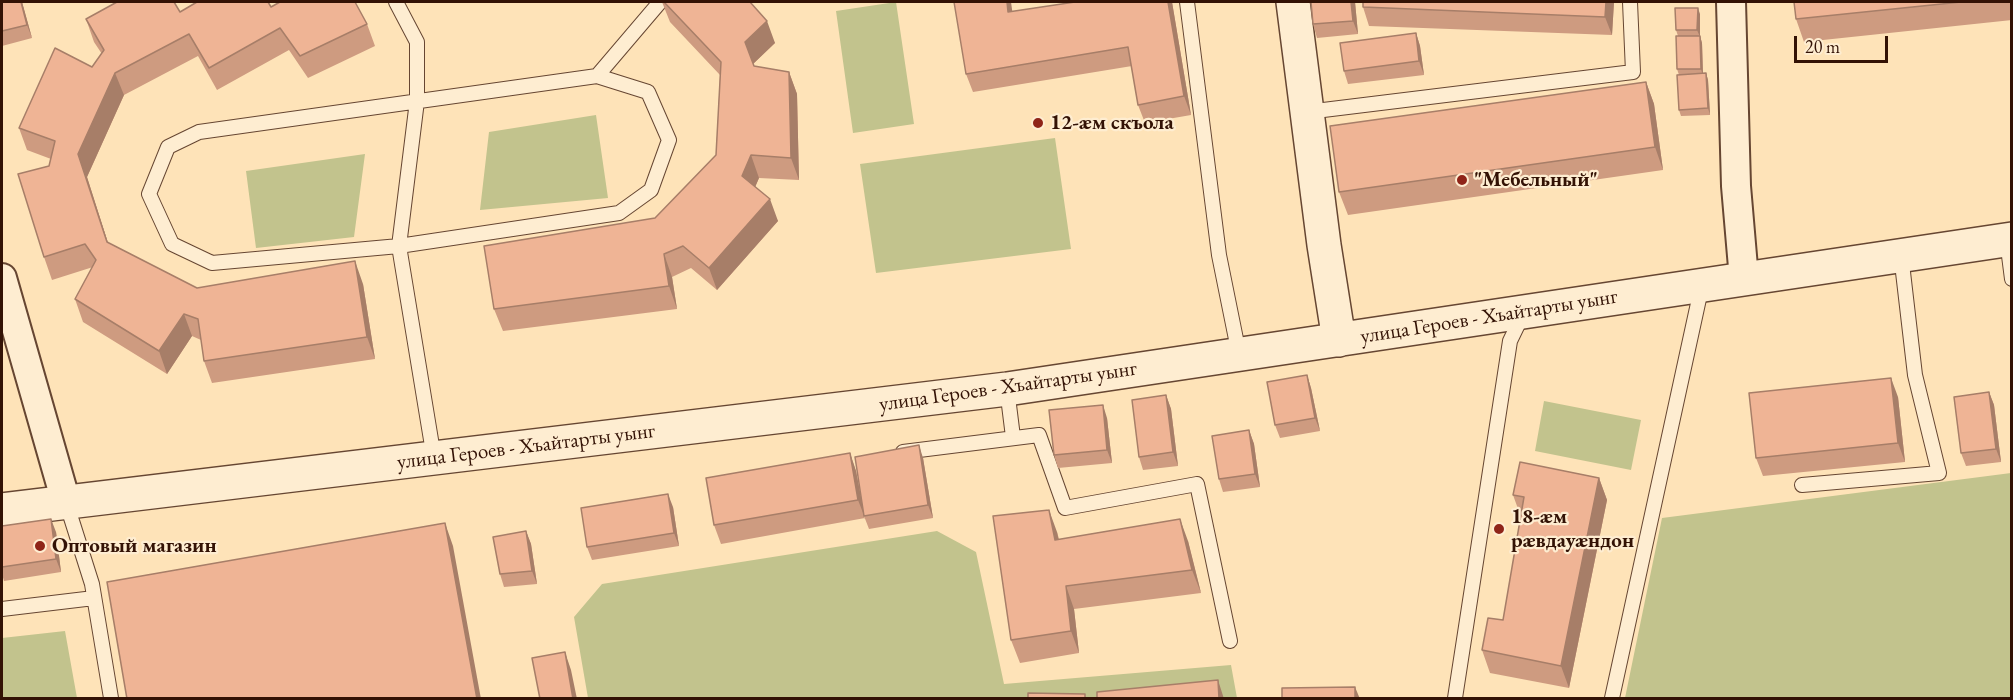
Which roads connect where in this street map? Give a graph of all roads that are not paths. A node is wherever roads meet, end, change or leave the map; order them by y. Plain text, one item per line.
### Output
1 (396, 2) edge
2 (660, 2) edge
3 (1187, 2) edge
4 (1293, 2) edge
5 (1630, 2) edge
6 (1731, 2) edge
7 (597, 76) junction
8 (417, 101) junction
9 (1307, 112) junction
10 (2009, 239) edge
11 (399, 246) junction
12 (1901, 255) junction
13 (2, 278) edge
14 (1744, 279) junction
15 (2012, 279) edge
16 (1702, 285) junction
17 (1523, 312) junction
18 (1339, 340) junction
19 (1239, 354) junction
20 (1007, 389) junction
21 (1013, 437) junction
22 (887, 455) edge
23 (434, 458) junction
24 (1803, 485) dead end
25 (66, 502) junction
26 (2, 510) edge
27 (94, 598) junction
28 (2, 609) edge
29 (1230, 641) dead end
30 (111, 699) edge
31 (1455, 699) edge
32 (1612, 699) edge

1 - 8 lane
2 - 7 lane
3 - 19 lane
4 - 9 street
5 - 9 lane
6 - 14 street
7 - 8 lane
7 - 11 lane
8 - 11 lane
8 - 11 lane
9 - 18 street
10 - 12 street, улица Героев - Хъайтарты уынг
10 - 15 lane
11 - 23 lane
12 - 14 street, улица Героев - Хъайтарты уынг
12 - 24 lane
13 - 25 street
14 - 16 street, улица Героев - Хъайтарты уынг
16 - 17 street, улица Героев - Хъайтарты уынг
16 - 32 lane
17 - 18 street, улица Героев - Хъайтарты уынг
17 - 31 lane
18 - 19 street, улица Героев - Хъайтарты уынг
19 - 20 street, улица Героев - Хъайтарты уынг
20 - 21 lane
20 - 23 street, улица Героев - Хъайтарты уынг
21 - 22 lane
21 - 29 lane
23 - 25 street, улица Героев - Хъайтарты уынг
25 - 26 street, улица Героев - Хъайтарты уынг
25 - 27 lane
27 - 28 lane
27 - 30 lane

